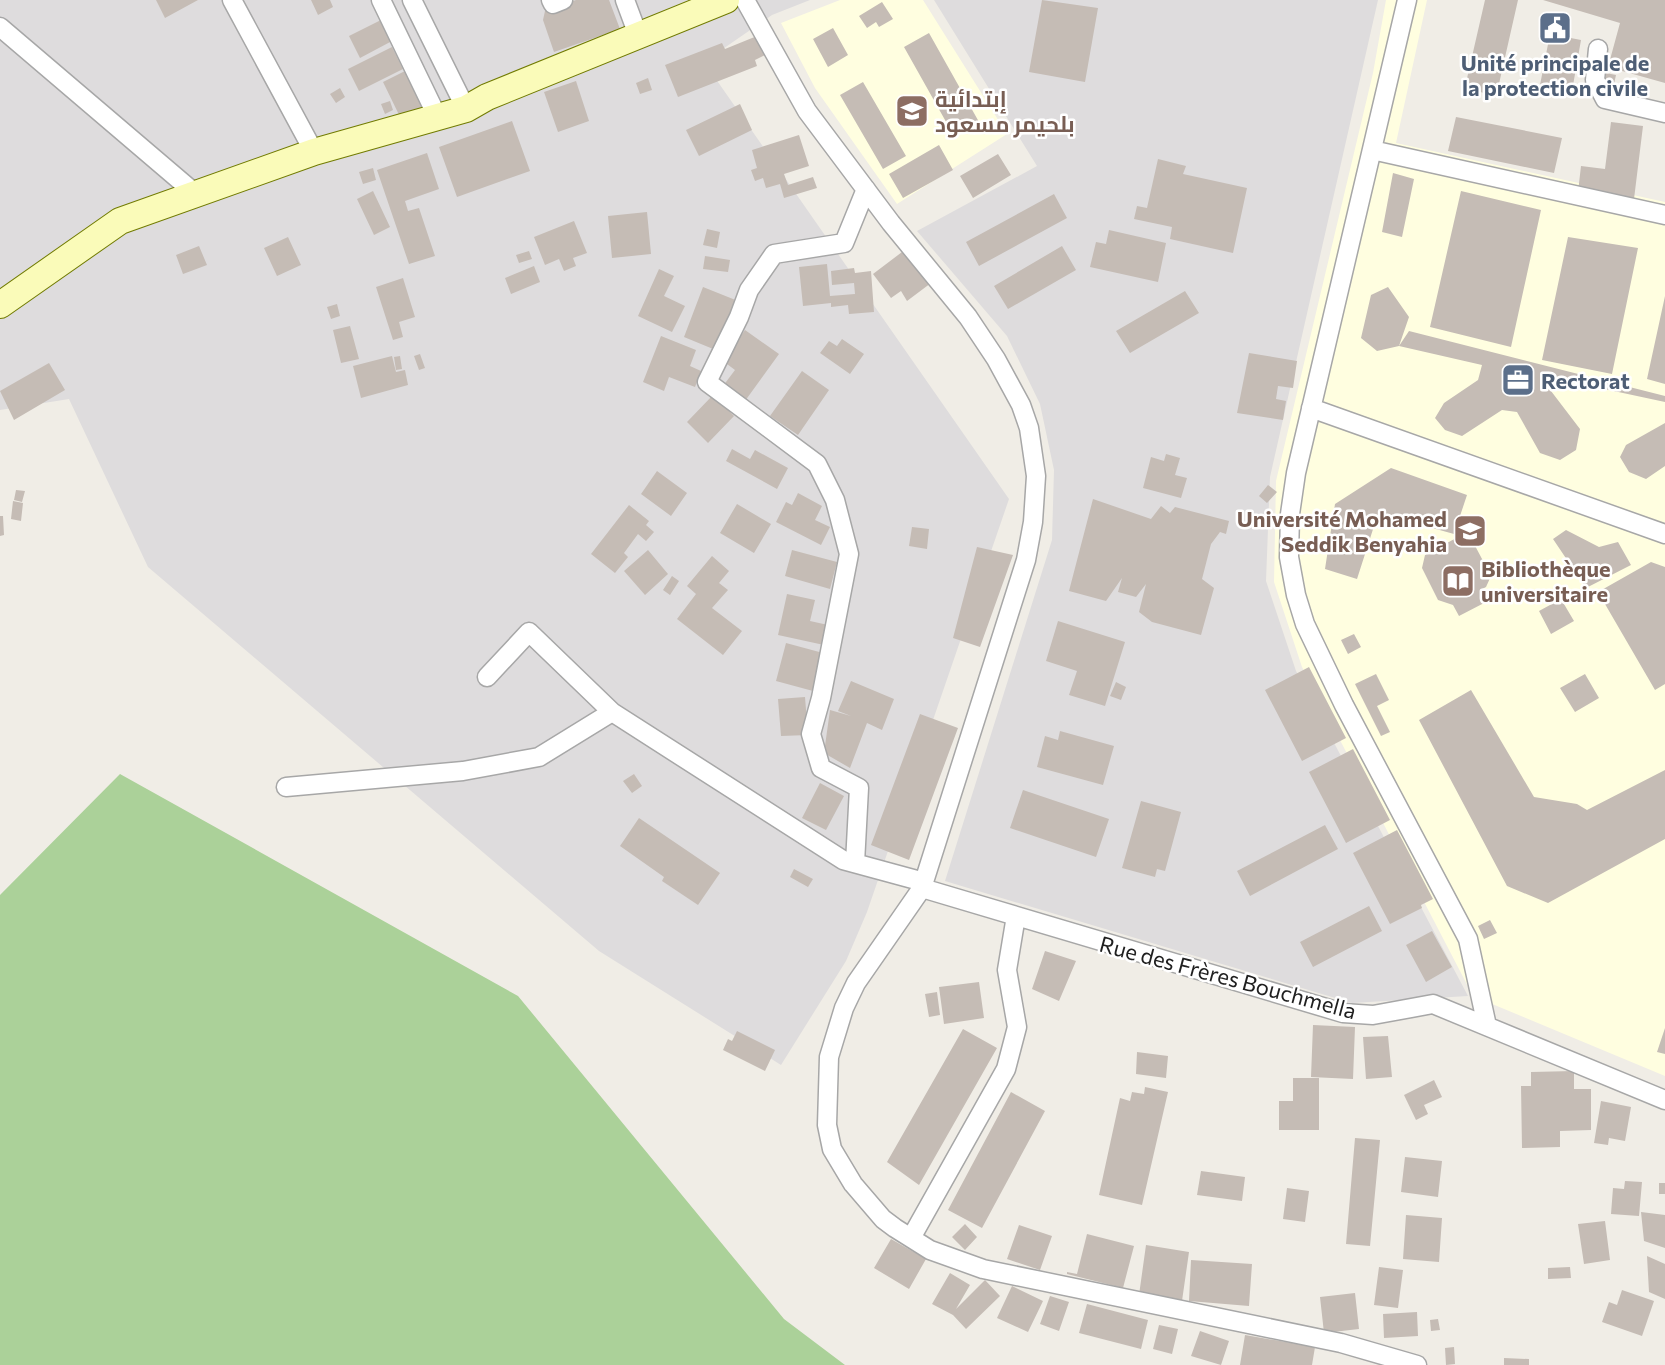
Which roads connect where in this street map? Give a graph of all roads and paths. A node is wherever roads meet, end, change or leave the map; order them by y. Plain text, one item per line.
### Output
1 (232, 0) edge
2 (381, 0) edge
3 (412, 0) edge
4 (551, 0) edge
5 (563, 0) edge
6 (625, 0) edge
7 (726, 0) edge
8 (745, 0) edge
9 (1407, 0) edge
10 (3, 35) edge
11 (638, 35) junction
12 (1598, 49) dead end
13 (466, 109) junction
14 (1665, 113) edge
15 (437, 116) junction
16 (1372, 150) junction
17 (314, 152) junction
18 (866, 189) junction
19 (197, 195) junction
20 (1665, 215) edge
21 (0, 305) edge
22 (1311, 408) junction
23 (1665, 534) edge
24 (487, 677) dead end
25 (612, 712) junction
26 (286, 787) dead end
27 (855, 863) junction
28 (923, 885) junction
29 (1016, 916) junction
30 (1487, 1026) junction
31 (1665, 1100) edge
32 (911, 1239) junction
33 (1417, 1365) edge

1 - 17 street
2 - 15 street
3 - 13 street
4 - 5 street
6 - 11 street
7 - 11 main road
8 - 18 street
9 - 16 street
10 - 19 street
11 - 13 main road
12 - 14 street
13 - 15 main road
15 - 17 main road
16 - 20 street
16 - 22 street
17 - 19 main road
18 - 27 street
18 - 28 street
19 - 21 main road
22 - 23 street
22 - 30 street
24 - 25 street, Rue des Frères Bouchmella
25 - 26 street
25 - 27 street, Rue des Frères Bouchmella
27 - 28 street, Rue des Frères Bouchmella
28 - 29 street, Rue des Frères Bouchmella
28 - 32 street
29 - 30 street, Rue des Frères Bouchmella
29 - 32 street
30 - 31 street, Rue des Frères Bouchmella
32 - 33 street

